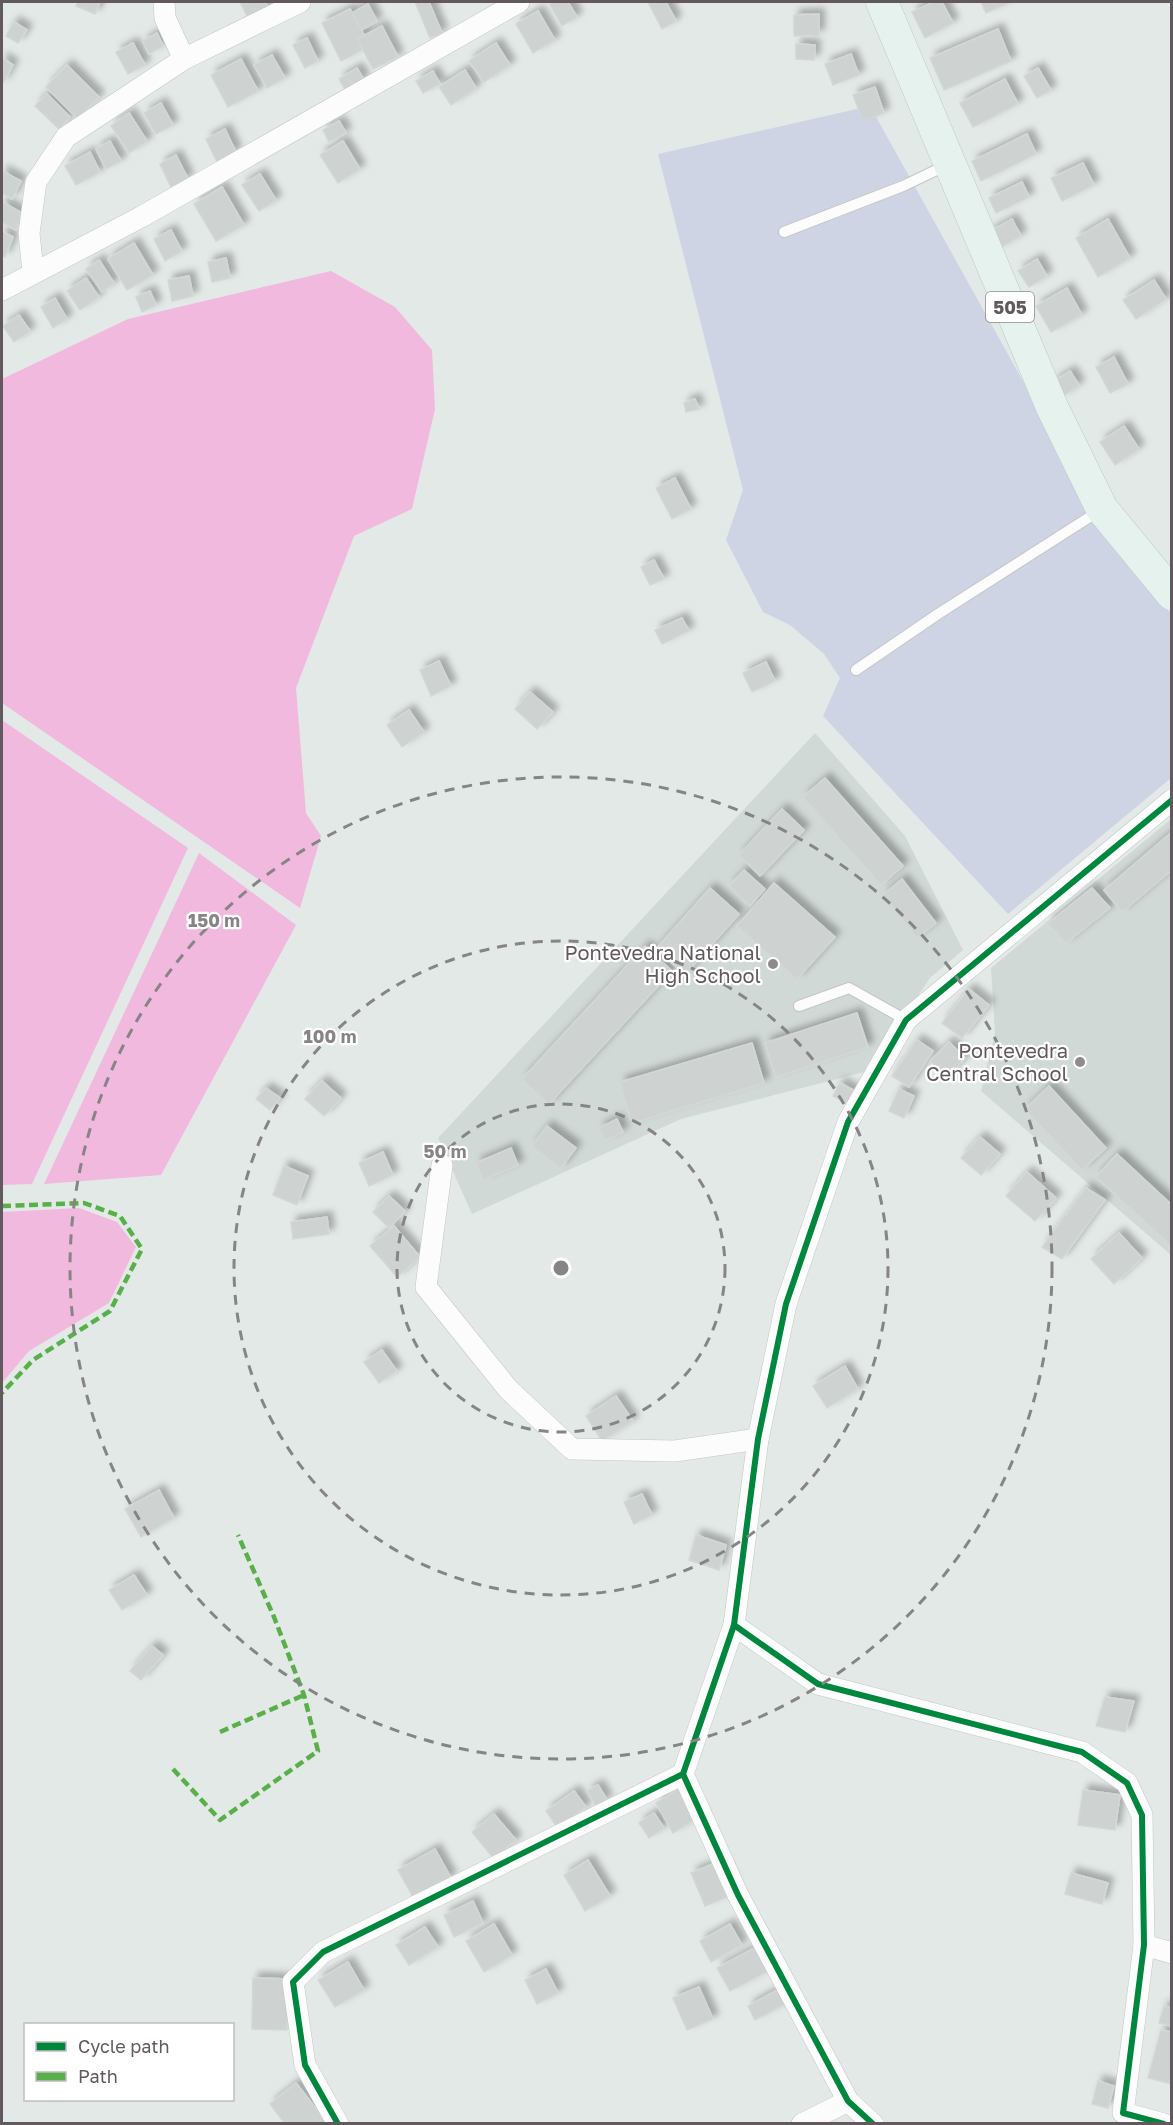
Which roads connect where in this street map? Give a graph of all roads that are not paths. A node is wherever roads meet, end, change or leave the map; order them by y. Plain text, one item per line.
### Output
1 (164, 2) edge
2 (300, 2) edge
3 (519, 2) edge
4 (882, 2) edge
5 (184, 58) junction
6 (950, 164) junction
7 (784, 232) dead end
8 (33, 272) junction
9 (2, 290) edge
10 (1102, 509) junction
11 (1172, 594) edge
12 (856, 670) dead end
13 (1172, 800) edge
14 (799, 1006) dead end
15 (906, 1020) junction
16 (442, 1165) dead end
17 (758, 1439) junction
18 (734, 1625) junction
19 (683, 1774) junction
20 (1144, 1945) junction
21 (1172, 1953) edge
22 (848, 2101) junction
23 (1122, 2118) edge
24 (338, 2124) edge
25 (802, 2124) edge
26 (873, 2124) edge
27 (1164, 2124) edge

1 - 5 street
2 - 5 street
3 - 8 street
4 - 6 main road, 505
5 - 8 street
6 - 7 lane
6 - 10 main road, 505
8 - 9 street
10 - 11 main road, 505
10 - 12 lane
13 - 15 street
14 - 15 lane
15 - 17 street
16 - 17 street
17 - 18 street
18 - 19 street
18 - 20 street
19 - 22 street
19 - 24 street
20 - 21 street
20 - 23 street
22 - 25 street
22 - 26 street
23 - 27 street

